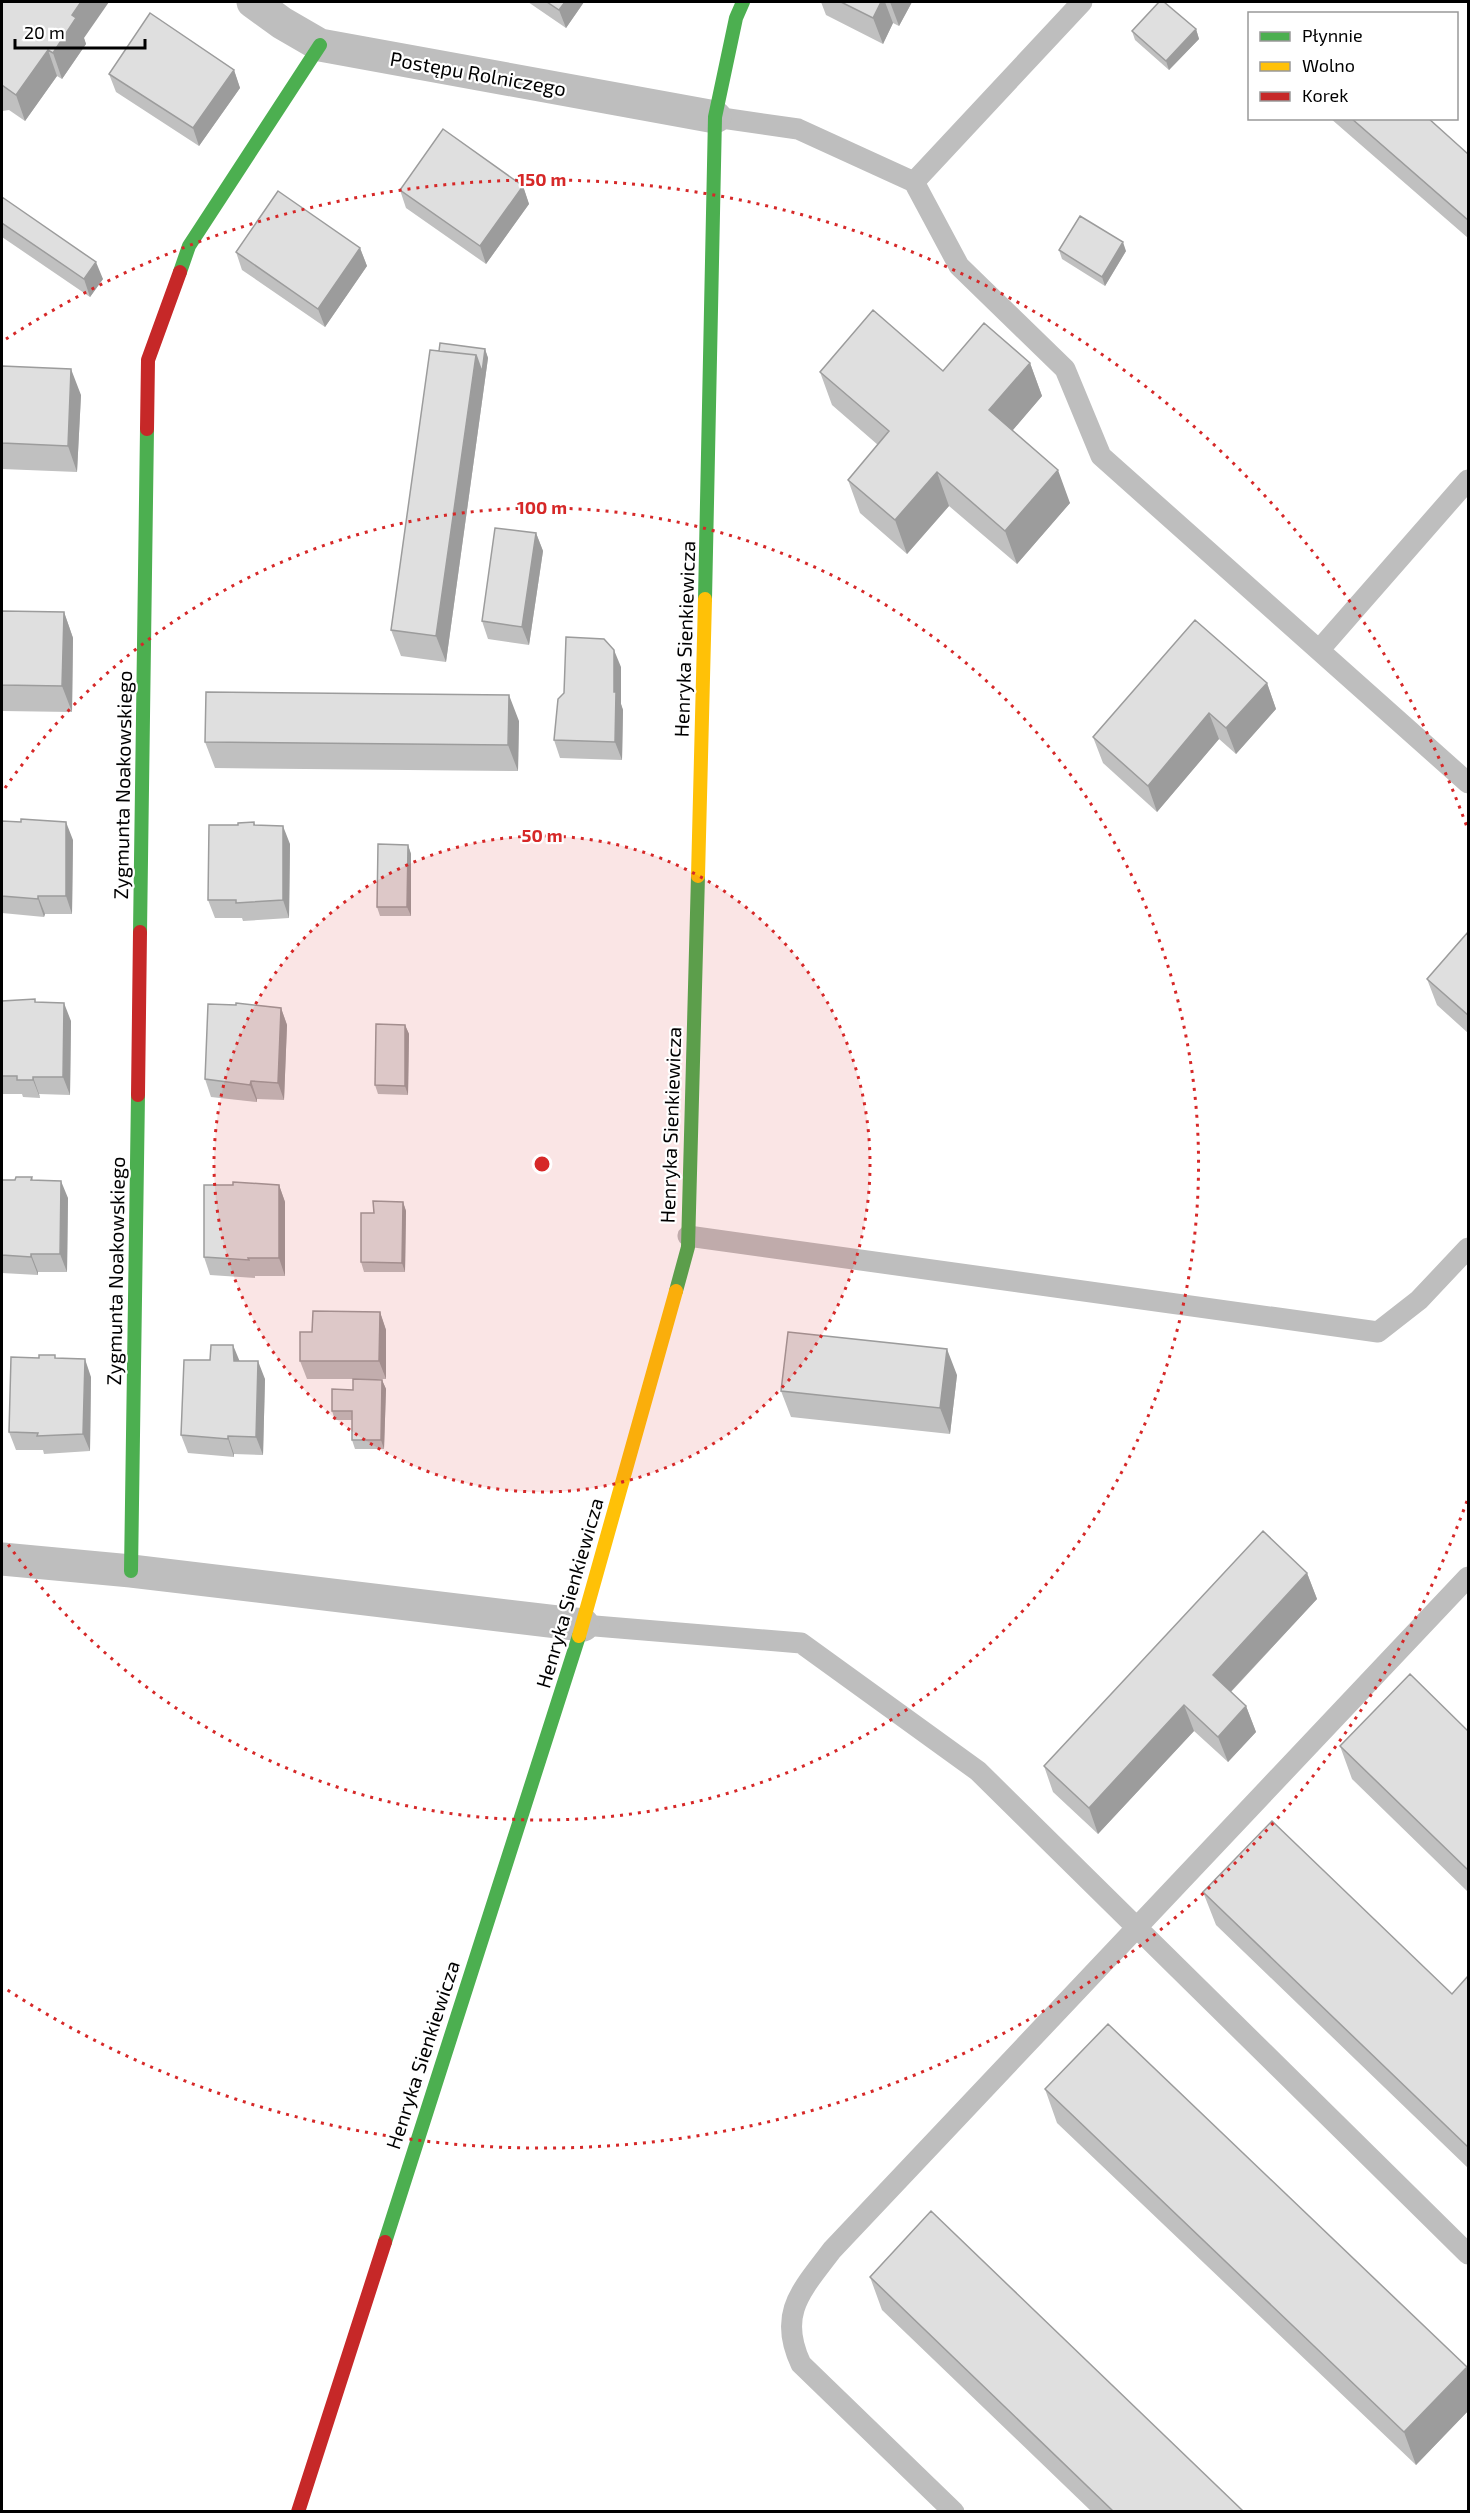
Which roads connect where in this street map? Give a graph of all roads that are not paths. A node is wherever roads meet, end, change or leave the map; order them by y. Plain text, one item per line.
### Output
1 (253, 2) edge
2 (743, 2) edge
3 (1082, 2) edge
4 (286, 12) edge
5 (320, 45) junction
6 (715, 117) junction
7 (914, 182) junction
8 (1468, 480) edge
9 (1320, 649) junction
10 (1468, 783) edge
11 (688, 1236) junction
12 (1468, 1248) edge
13 (2, 1559) edge
14 (131, 1571) junction
15 (1468, 1577) edge
16 (584, 1625) junction
17 (1138, 1929) junction
18 (1468, 2254) edge
19 (298, 2511) edge
20 (954, 2511) edge

1 - 4 street, Postępu Rolniczego
2 - 6 main road, Henryka Sienkiewicza
3 - 7 lane
4 - 5 street, Postępu Rolniczego
5 - 6 street, Postępu Rolniczego
5 - 14 main road, Zygmunta Noakowskiego
6 - 7 lane
6 - 11 main road, Henryka Sienkiewicza
7 - 9 lane
8 - 9 lane
9 - 10 lane
11 - 12 lane
11 - 16 main road, Henryka Sienkiewicza
13 - 14 street
14 - 16 street
15 - 17 lane
16 - 17 lane
16 - 19 main road, Henryka Sienkiewicza
17 - 18 lane
17 - 20 lane

